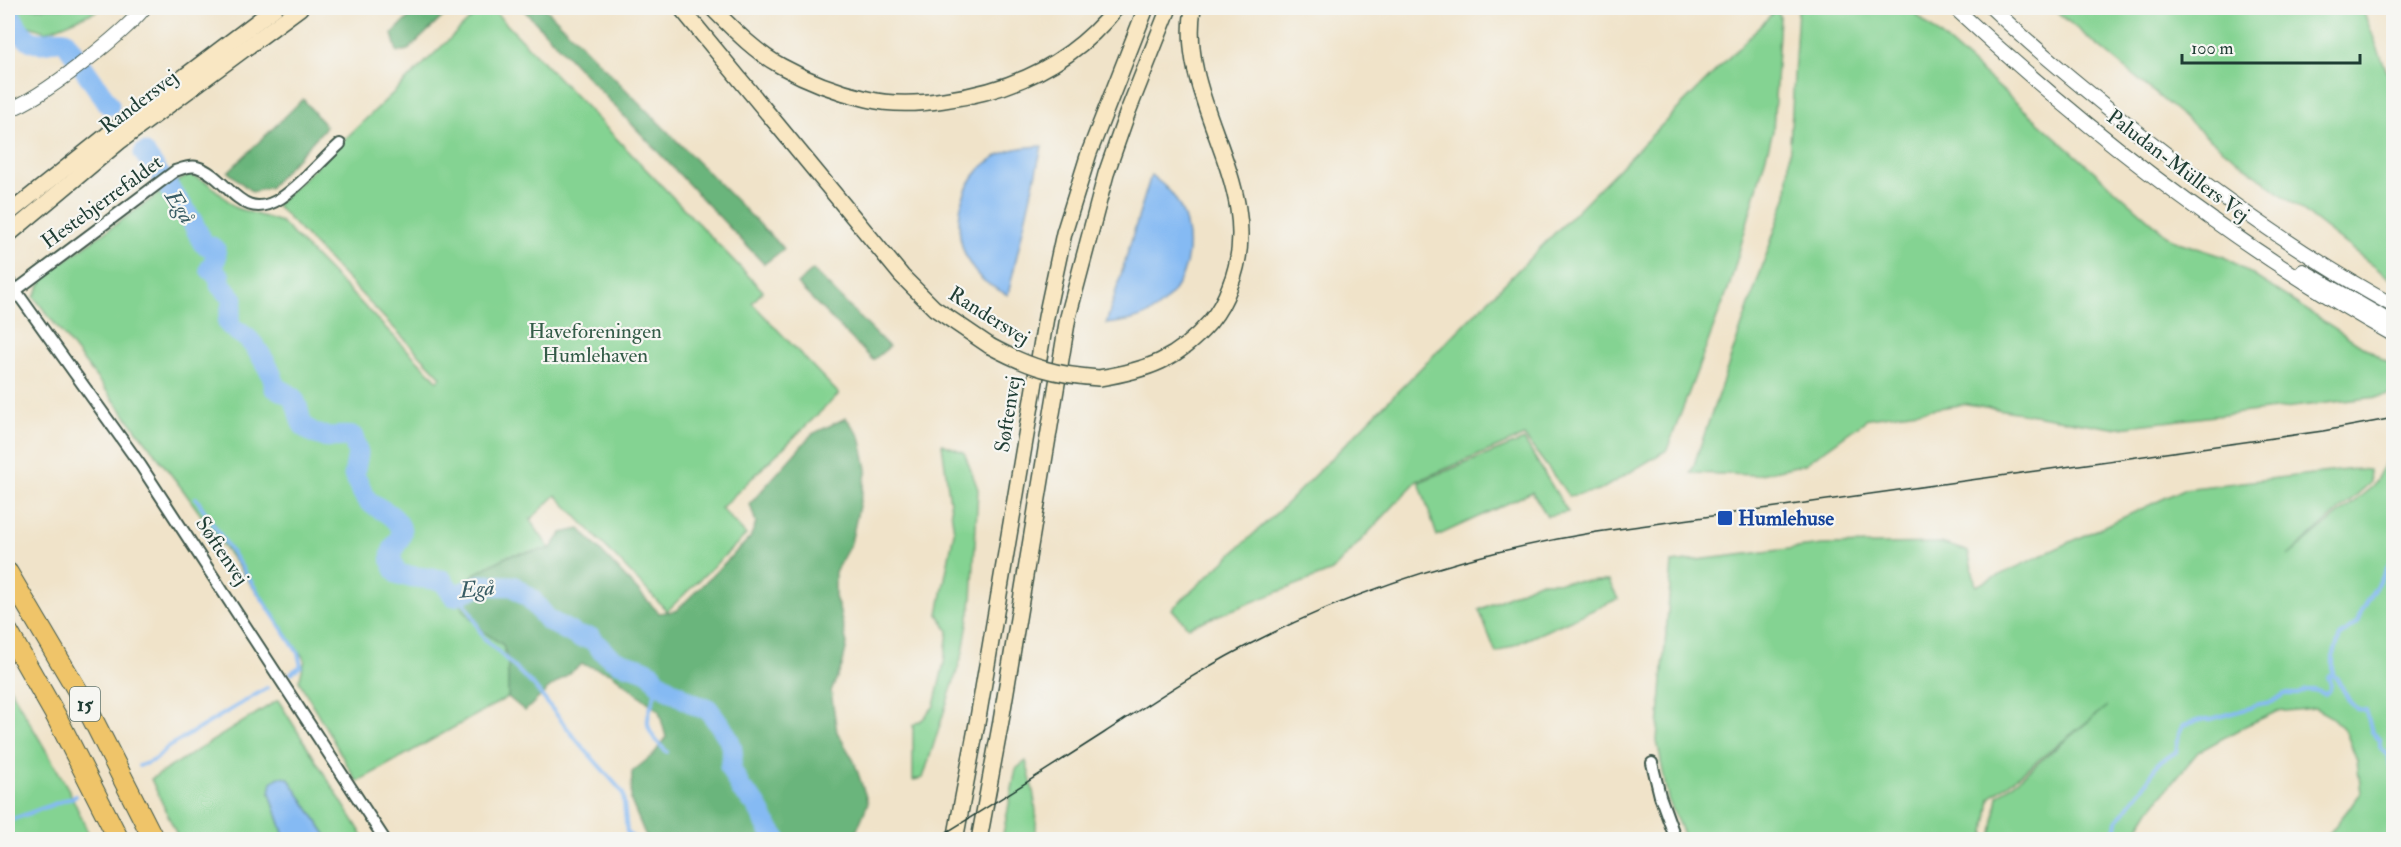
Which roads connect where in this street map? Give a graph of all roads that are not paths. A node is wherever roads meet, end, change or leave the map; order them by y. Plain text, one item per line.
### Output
1 (144, 8) edge
2 (275, 8) edge
3 (300, 8) edge
4 (681, 8) edge
5 (712, 8) edge
6 (1116, 8) edge
7 (1146, 8) edge
8 (1169, 8) edge
9 (1193, 8) edge
10 (1955, 8) edge
11 (1992, 8) edge
12 (8, 110) edge
13 (340, 144) dead end
14 (8, 214) edge
15 (8, 235) edge
16 (2280, 267) junction
17 (8, 280) edge
18 (15, 291) junction
19 (2394, 306) edge
20 (2394, 324) edge
21 (2394, 335) edge
22 (8, 573) edge
23 (8, 632) edge
24 (1652, 763) dead end
25 (119, 840) edge
26 (154, 840) edge
27 (385, 840) edge
28 (955, 840) edge
29 (979, 840) edge
30 (1676, 840) edge

1 - 12 street
2 - 14 main road, Randersvej
3 - 15 main road, Randersvej
4 - 9 main road, Randersvej, bridge
5 - 6 main road
7 - 28 main road, Søftenvej
8 - 29 main road, Søftenvej
10 - 16 street, Paludan-Müllers Vej
11 - 19 street, Paludan-Müllers Vej
13 - 18 street, Hestebjerrefaldet
16 - 20 street
16 - 21 street, Paludan-Müllers Vej
17 - 18 street
18 - 27 street, Søftenvej
22 - 26 highway, 15
23 - 25 highway, 15
24 - 30 street

